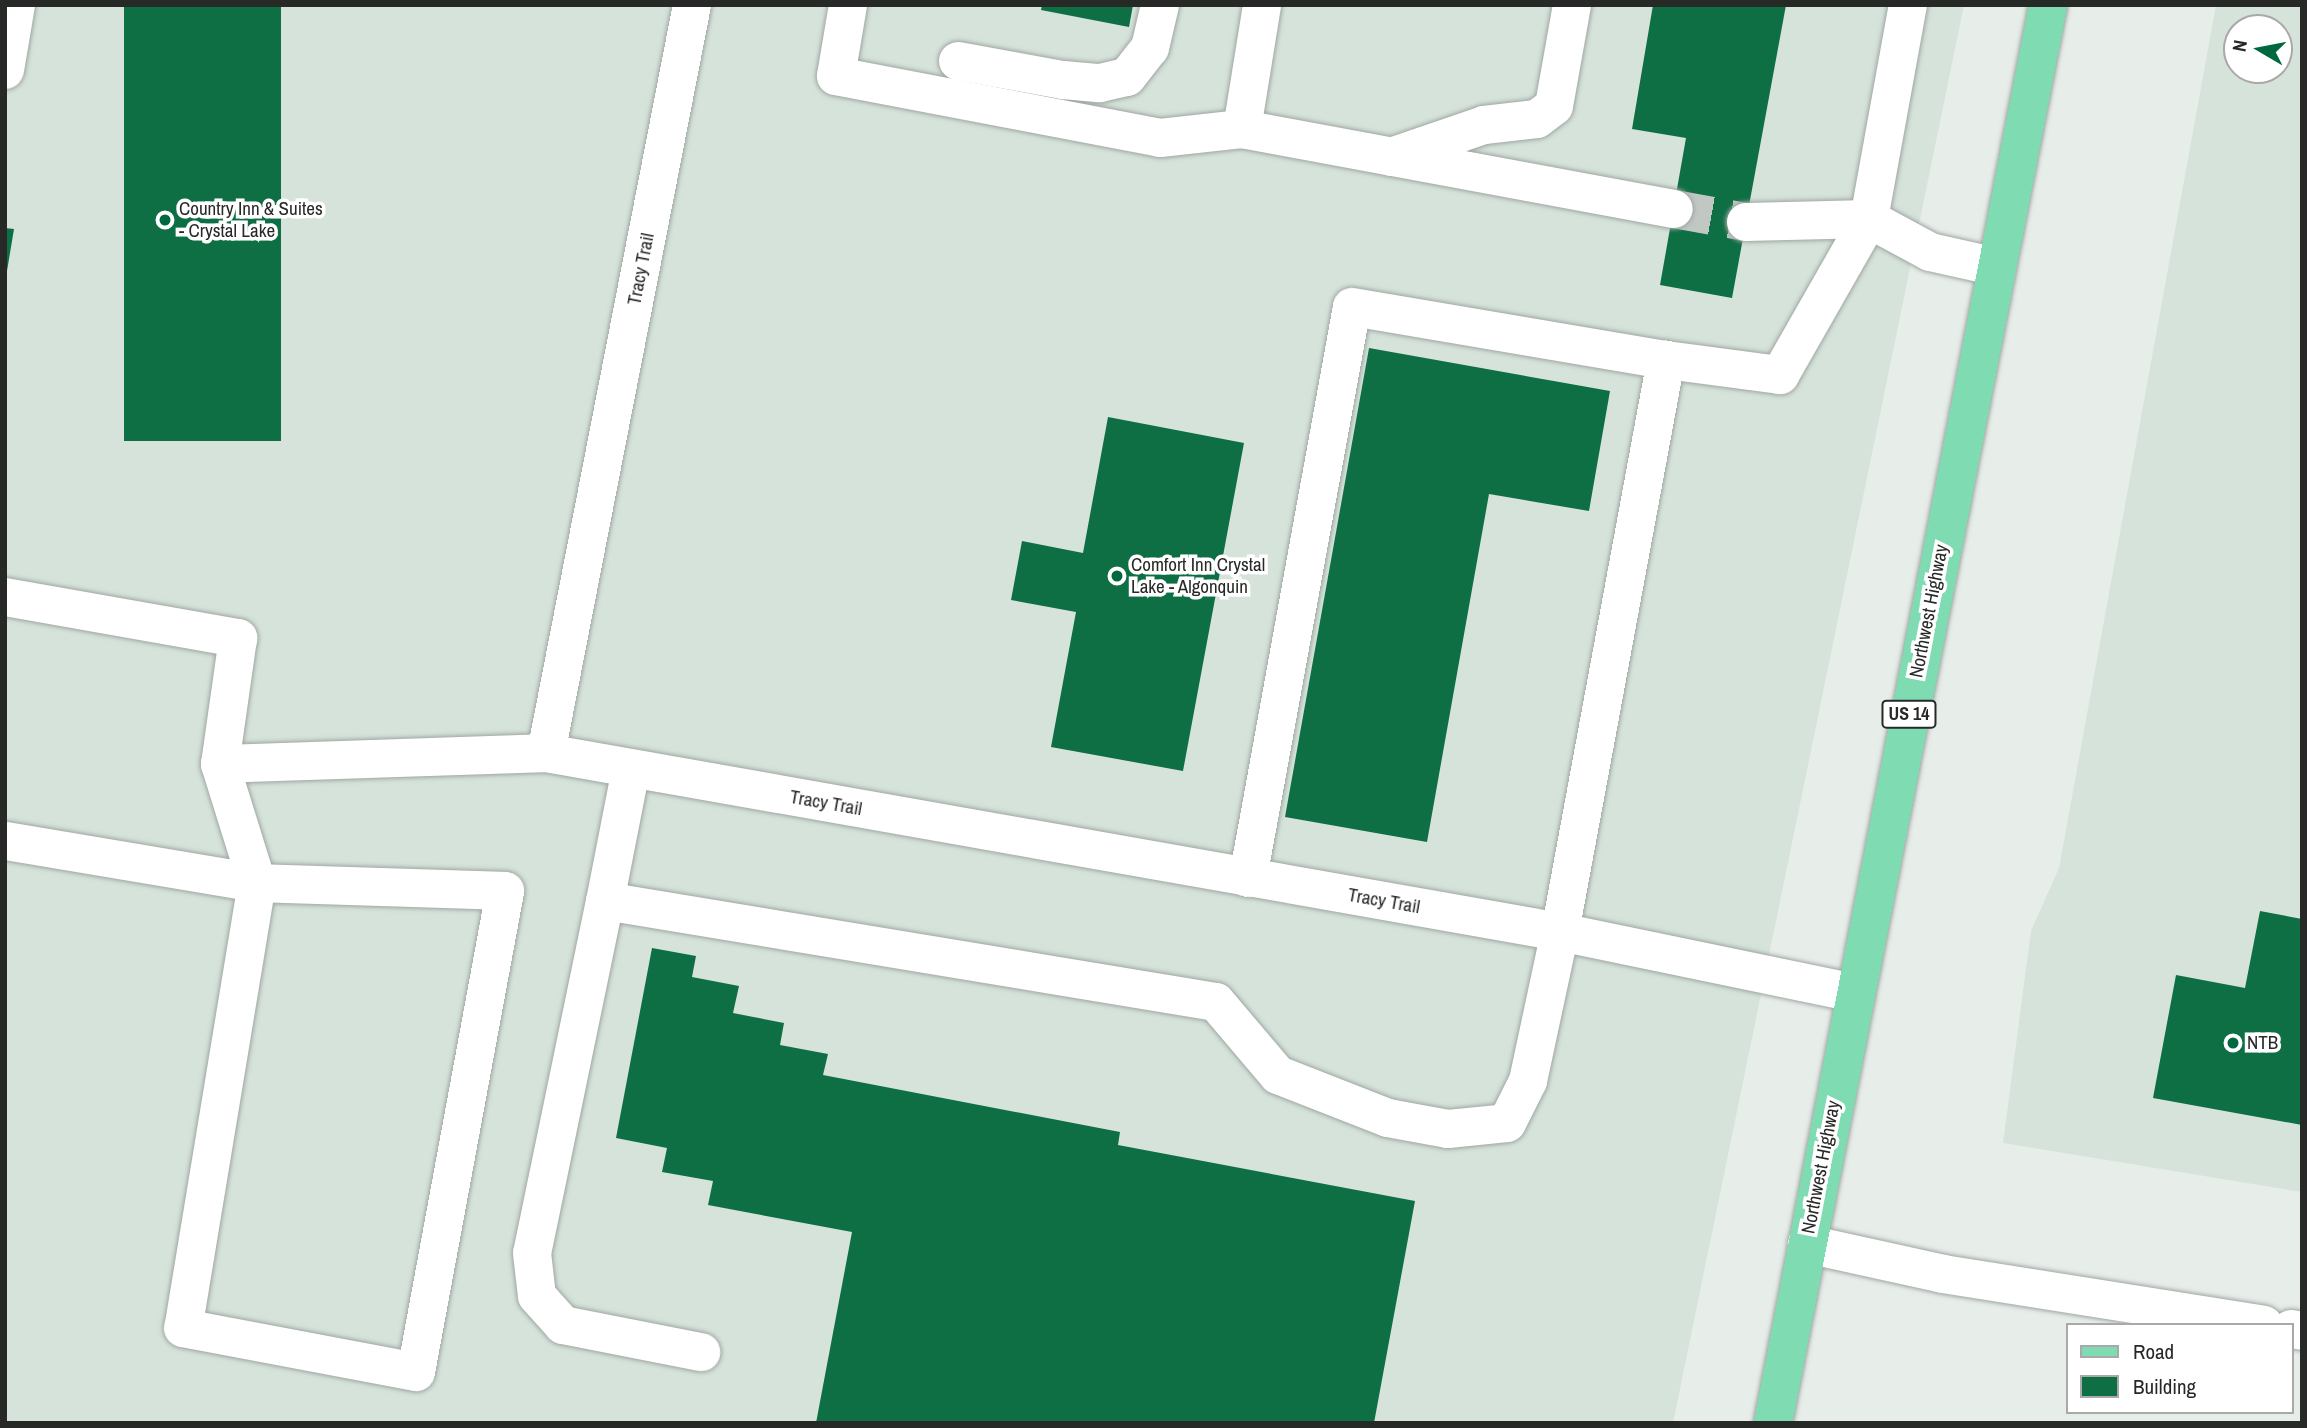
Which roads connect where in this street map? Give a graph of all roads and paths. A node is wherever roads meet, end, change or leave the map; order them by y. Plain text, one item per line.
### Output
1 (16, 5) edge
2 (692, 5) edge
3 (849, 5) edge
4 (1160, 5) edge
5 (1262, 5) edge
6 (1908, 5) edge
7 (2048, 5) edge
8 (1570, 15) edge
9 (958, 61) dead end
10 (5, 70) edge
11 (1242, 129) junction
12 (1391, 157) junction
13 (1674, 209) tunnel mouth
14 (1869, 219) junction
15 (1746, 222) tunnel mouth
16 (1997, 267) junction
17 (1666, 360) junction
18 (5, 597) edge
19 (546, 753) junction
20 (220, 764) junction
21 (631, 769) junction
22 (5, 841) edge
23 (1248, 878) junction
24 (257, 883) junction
25 (606, 901) junction
26 (1560, 932) junction
27 (1854, 993) junction
28 (1807, 1244) junction
29 (2251, 1323) edge
30 (701, 1352) dead end
31 (1773, 1423) edge

1 - 10 lane
2 - 19 lane, Tracy Trail
3 - 11 lane
4 - 9 lane
5 - 11 lane
6 - 14 lane
7 - 16 main road, Northwest Highway / US 14
8 - 12 lane
11 - 12 lane
12 - 13 lane
14 - 15 lane
14 - 16 lane
14 - 17 lane
16 - 27 main road, Northwest Highway / US 14
17 - 23 lane
17 - 26 lane
18 - 20 lane
19 - 20 lane
19 - 21 lane, Tracy Trail
20 - 24 lane
21 - 23 lane, Tracy Trail
21 - 25 lane
22 - 24 lane
23 - 26 lane, Tracy Trail
24 - 24 lane
25 - 26 lane
25 - 30 lane
26 - 27 lane, Tracy Trail
27 - 28 main road, Northwest Highway / US 14
28 - 29 lane
28 - 31 main road, Northwest Highway / US 14

